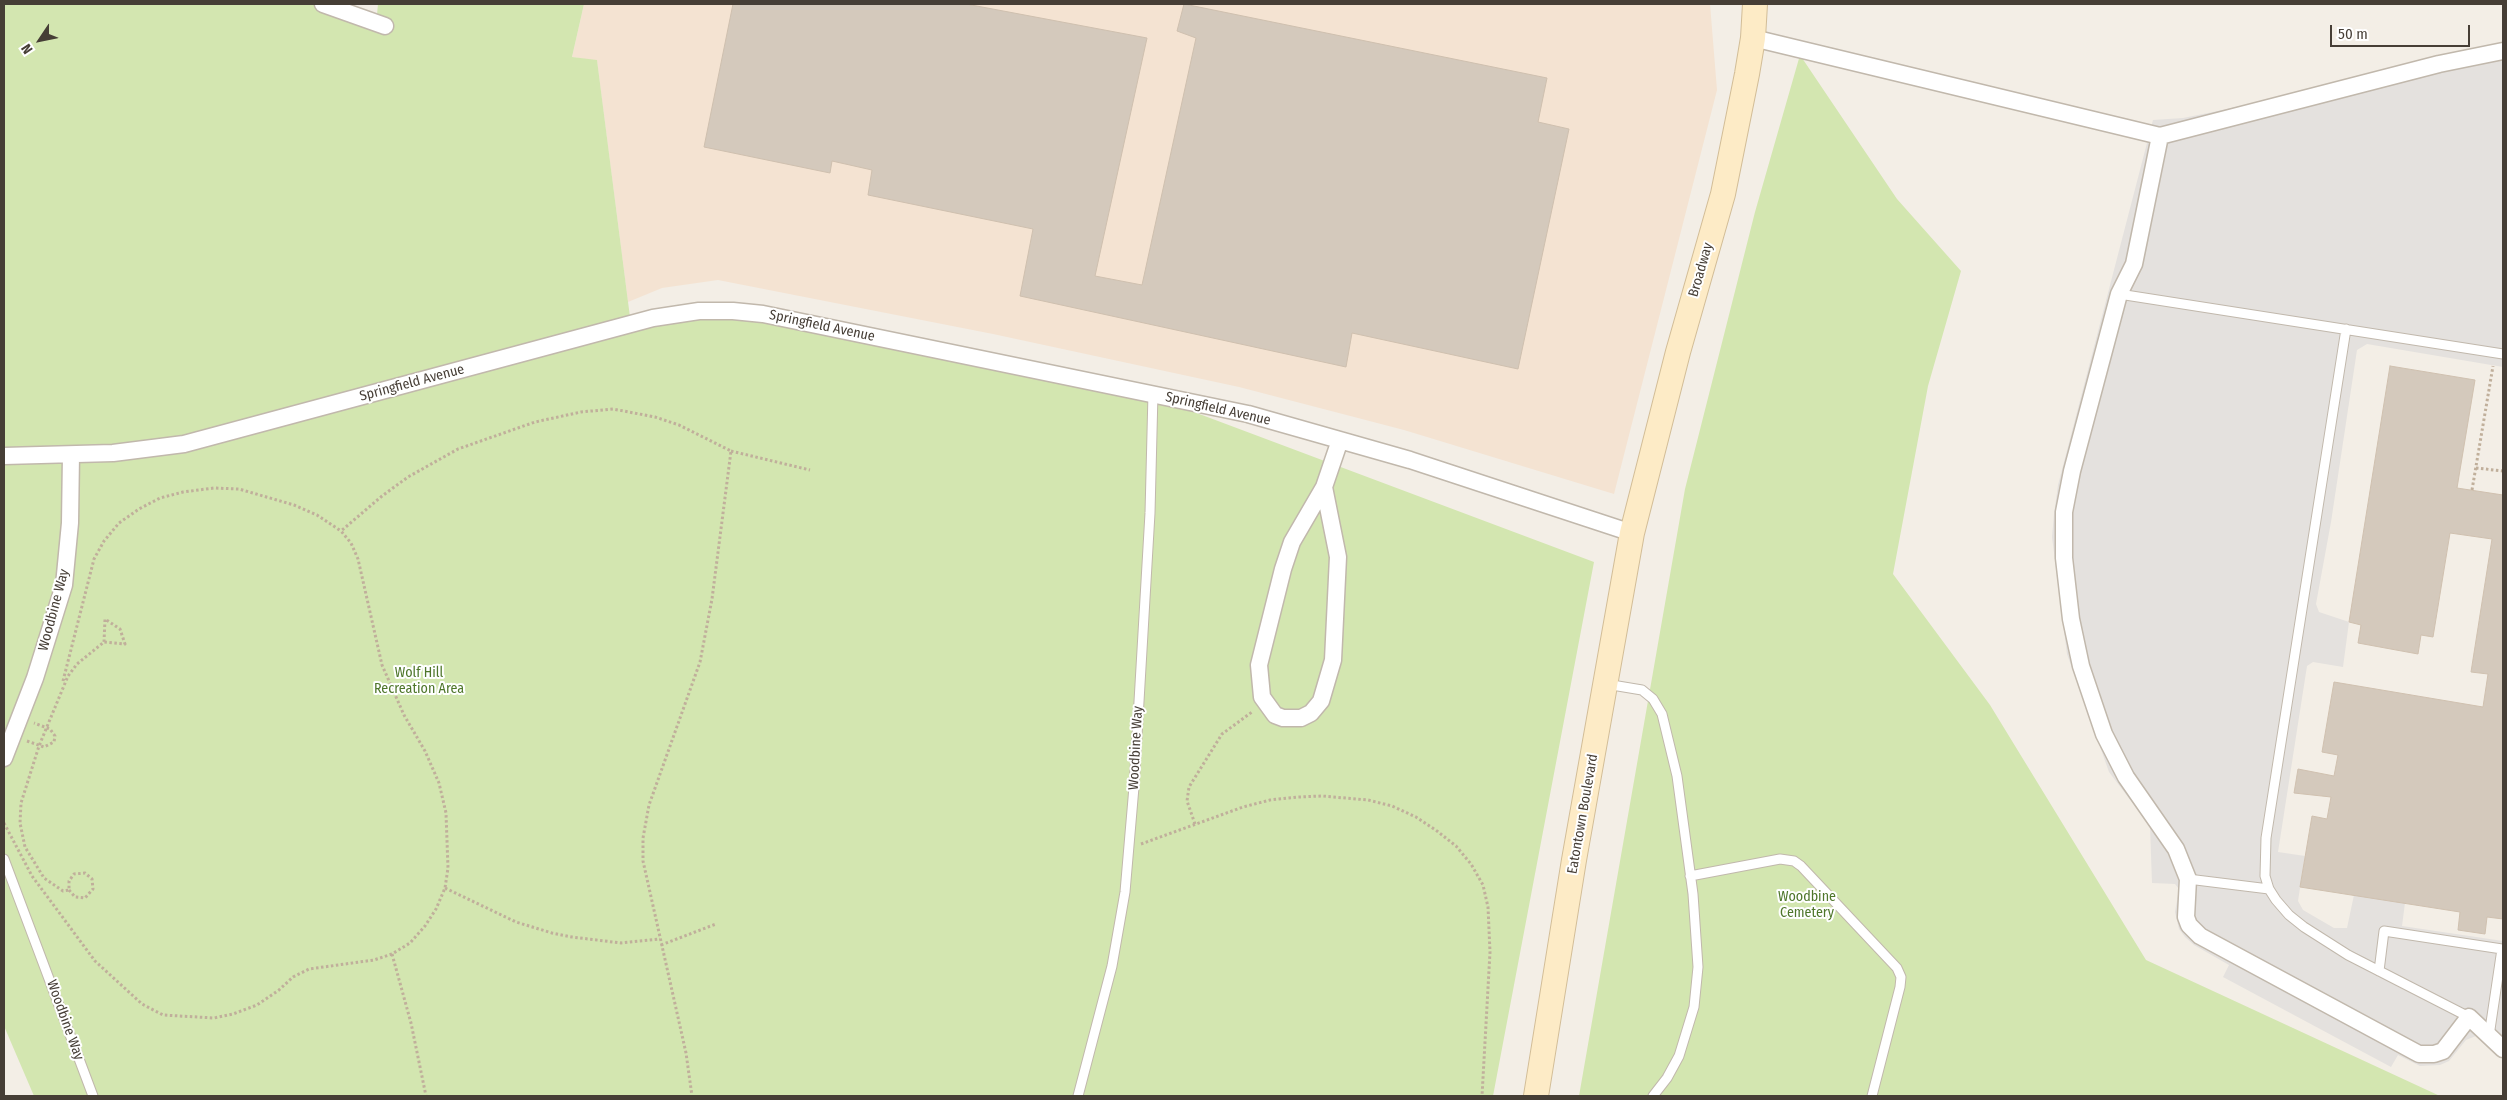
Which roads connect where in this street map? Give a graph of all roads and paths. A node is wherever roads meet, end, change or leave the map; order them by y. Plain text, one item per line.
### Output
1 (323, 4) edge
2 (1755, 4) edge
3 (385, 26) dead end
4 (1753, 38) junction
5 (2503, 50) edge
6 (2160, 136) junction
7 (2119, 294) junction
8 (2346, 329) junction
9 (2499, 354) edge
10 (1153, 394) junction
11 (1340, 440) junction
12 (731, 451) junction
13 (71, 455) junction
14 (4, 456) edge
15 (2476, 468) junction
16 (810, 470) dead end
17 (2503, 471) edge
18 (1324, 487) junction
19 (2472, 490) dead end
20 (341, 531) junction
21 (1632, 533) junction
22 (104, 642) junction
23 (1606, 684) junction
24 (62, 687) junction
25 (1266, 704) junction
26 (19, 718) junction
27 (46, 728) junction
28 (12, 736) junction
29 (40, 746) junction
30 (4, 758) edge
31 (4, 824) edge
32 (1195, 824) junction
33 (1129, 849) junction
34 (4, 859) edge
35 (34, 865) junction
36 (28, 869) junction
37 (1690, 876) junction
38 (2188, 879) junction
39 (445, 888) junction
40 (2269, 889) junction
41 (69, 890) junction
42 (716, 924) dead end
43 (660, 939) junction
44 (661, 945) junction
45 (392, 954) junction
46 (2379, 971) junction
47 (2469, 1017) junction
48 (2489, 1036) junction
49 (2503, 1049) edge
50 (93, 1096) edge
51 (426, 1096) edge
52 (692, 1096) edge
53 (1078, 1096) edge
54 (1482, 1096) edge
55 (1536, 1096) edge
56 (1653, 1096) edge
57 (1872, 1096) edge

1 - 3 street
2 - 4 street, Broadway
4 - 6 street
4 - 21 street, Broadway
5 - 6 street
6 - 7 street
7 - 8 lane
7 - 38 street
8 - 9 lane
8 - 40 lane
9 - 15 path
10 - 11 street, Springfield Avenue
10 - 13 street, Springfield Avenue
10 - 33 lane, Woodbine Way
11 - 18 street
11 - 21 street, Springfield Avenue
12 - 16 path
12 - 20 path
12 - 43 path
13 - 14 street, Springfield Avenue
13 - 26 street, Woodbine Way
15 - 17 path
15 - 19 path
18 - 25 street
18 - 25 street
20 - 24 path
20 - 39 path
21 - 23 street, Eatontown Boulevard
22 - 22 path
22 - 24 path
23 - 37 lane
23 - 55 street, Eatontown Boulevard
24 - 27 path
25 - 32 path
26 - 27 path
26 - 28 street, Woodbine Way
27 - 29 path
27 - 29 path
28 - 29 path
28 - 30 street, Woodbine Way
29 - 35 path
31 - 36 path
32 - 33 path
32 - 54 path
33 - 53 lane, Woodbine Way
34 - 50 lane, Woodbine Way
35 - 36 path
35 - 41 path
36 - 45 path
37 - 56 lane
37 - 57 lane
38 - 40 lane
38 - 47 street
39 - 43 path
39 - 45 path
40 - 46 lane
41 - 41 path
42 - 44 path
43 - 44 path
44 - 52 path
45 - 51 path
46 - 47 lane
46 - 48 lane
47 - 48 street
48 - 49 street

